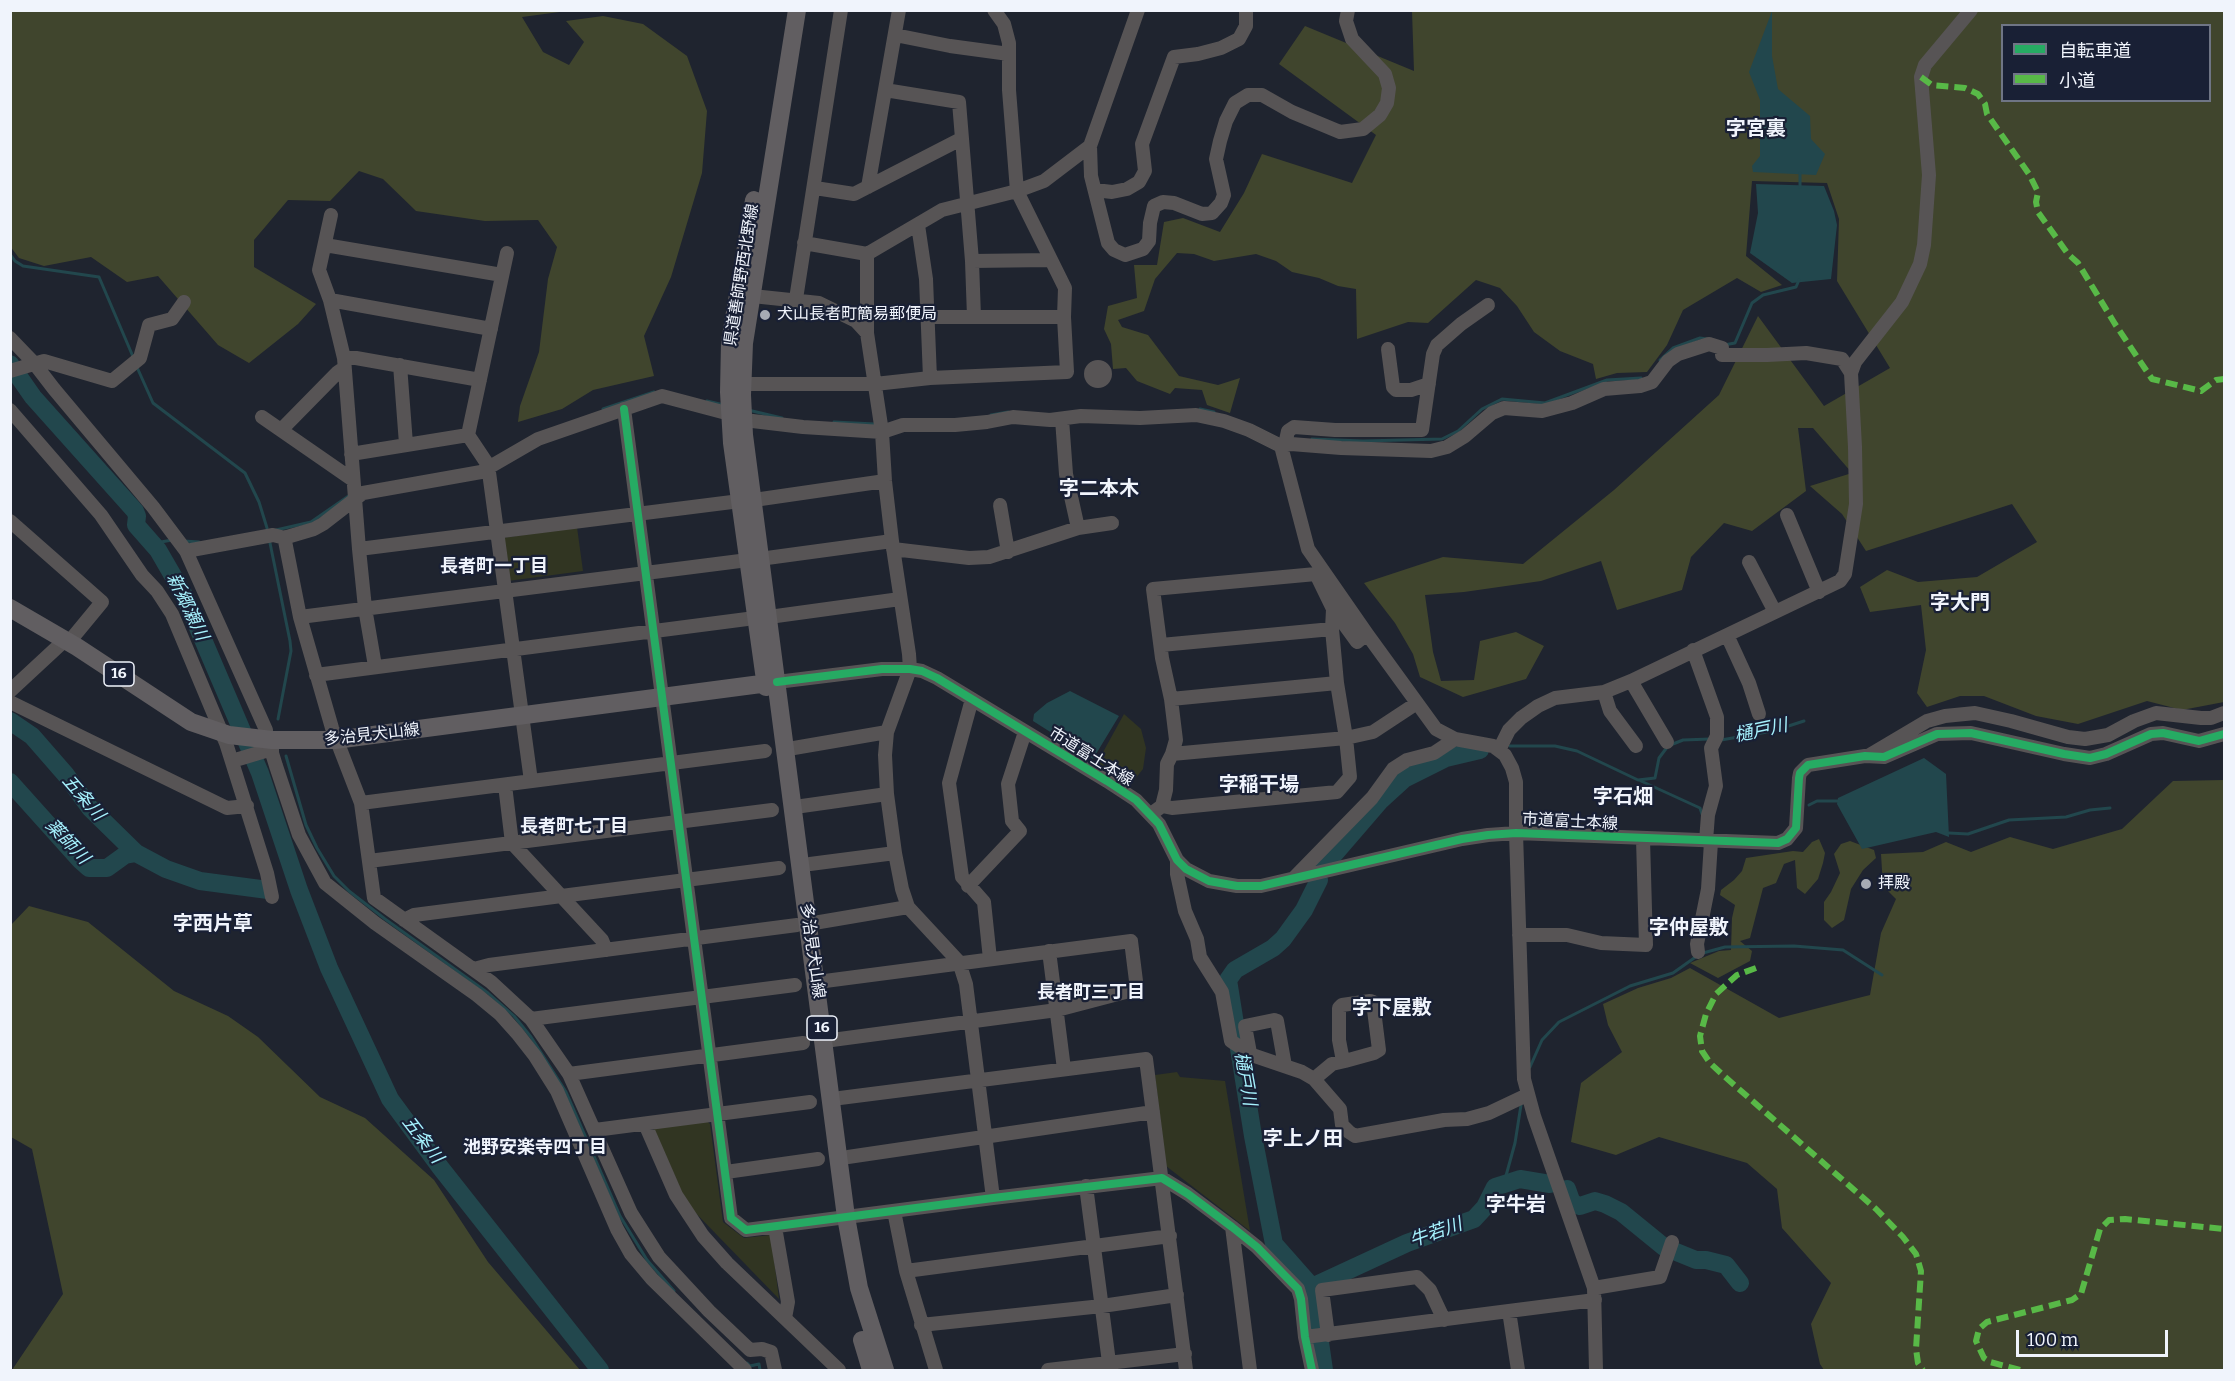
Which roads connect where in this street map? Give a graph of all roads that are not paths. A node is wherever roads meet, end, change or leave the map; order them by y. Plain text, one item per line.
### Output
1 (785, 10) edge
2 (797, 10) edge
3 (841, 10) edge
4 (899, 10) edge
5 (994, 10) edge
6 (1138, 10) edge
7 (1246, 10) edge
8 (1348, 10) edge
9 (1971, 10) edge
10 (895, 35) junction
11 (1009, 54) junction
12 (885, 90) junction
13 (961, 139) junction
14 (1090, 146) junction
15 (868, 187) junction
16 (815, 188) junction
17 (1095, 189) junction
18 (1017, 190) junction
19 (968, 201) junction
20 (331, 215) dead end
21 (918, 225) junction
22 (804, 243) junction
23 (325, 244) junction
24 (507, 253) dead end
25 (867, 254) junction
26 (1051, 260) junction
27 (972, 261) junction
28 (502, 275) junction
29 (744, 295) junction
30 (796, 299) junction
31 (330, 300) junction
32 (184, 302) dead end
33 (1488, 305) dead end
34 (927, 317) junction
35 (974, 317) junction
36 (1064, 317) junction
37 (491, 329) junction
38 (867, 333) junction
39 (10, 338) edge
40 (1388, 349) dead end
41 (34, 363) junction
42 (344, 363) junction
43 (400, 365) junction
44 (10, 371) edge
45 (1067, 372) junction
46 (1090, 373) dead end
47 (1851, 373) junction
48 (930, 378) junction
49 (480, 380) junction
50 (746, 384) dead end
51 (875, 384) junction
52 (1429, 384) junction
53 (624, 409) junction
54 (10, 410) edge
55 (737, 411) junction
56 (262, 417) dead end
57 (1062, 419) junction
58 (281, 430) junction
59 (882, 432) junction
60 (468, 435) junction
61 (406, 444) junction
62 (1283, 445) junction
63 (351, 454) junction
64 (487, 464) junction
65 (885, 481) junction
66 (354, 491) junction
67 (754, 500) junction
68 (732, 502) dead end
69 (1000, 506) dead end
70 (638, 512) junction
71 (1786, 514) dead end
72 (10, 521) edge
73 (1112, 523) dead end
74 (1078, 528) junction
75 (498, 531) junction
76 (285, 538) junction
77 (180, 544) junction
78 (892, 545) junction
79 (359, 549) junction
80 (1008, 552) junction
81 (767, 558) dead end
82 (740, 561) dead end
83 (1749, 562) dead end
84 (646, 573) junction
85 (506, 591) junction
86 (1819, 592) junction
87 (900, 599) junction
88 (10, 608) edge
89 (365, 608) junction
90 (1333, 609) junction
91 (1775, 612) junction
92 (300, 616) junction
93 (769, 616) junction
94 (747, 619) dead end
95 (1332, 629) junction
96 (653, 630) junction
97 (1367, 634) junction
98 (1727, 635) junction
99 (67, 641) junction
100 (1161, 645) junction
101 (513, 648) junction
102 (1693, 650) junction
103 (375, 666) junction
104 (910, 669) junction
105 (316, 675) junction
106 (1631, 681) junction
107 (771, 683) junction
108 (1337, 683) junction
109 (10, 691) edge
110 (1604, 692) junction
111 (663, 696) junction
112 (972, 699) junction
113 (1172, 699) junction
114 (10, 702) edge
115 (1418, 703) junction
116 (2224, 713) edge
117 (1759, 714) dead end
118 (523, 716) junction
119 (887, 732) junction
120 (1025, 732) junction
121 (225, 734) junction
122 (2224, 734) edge
123 (1346, 738) junction
124 (1455, 739) junction
125 (335, 740) junction
126 (1667, 742) dead end
127 (268, 745) junction
128 (1636, 746) dead end
129 (794, 747) dead end
130 (1499, 750) junction
131 (765, 751) dead end
132 (1172, 754) junction
133 (1868, 756) junction
134 (236, 760) junction
135 (671, 762) junction
136 (531, 781) junction
137 (505, 785) junction
138 (887, 794) junction
139 (361, 803) junction
140 (247, 806) junction
141 (802, 806) dead end
142 (772, 810) dead end
143 (1156, 810) junction
144 (679, 821) junction
145 (1516, 833) junction
146 (1643, 839) junction
147 (1708, 842) junction
148 (512, 843) junction
149 (895, 853) junction
150 (1177, 860) junction
151 (369, 861) junction
152 (810, 864) dead end
153 (779, 868) dead end
154 (1295, 878) junction
155 (686, 880) junction
156 (968, 886) junction
157 (562, 896) junction
158 (272, 897) dead end
159 (908, 907) junction
160 (404, 920) junction
161 (803, 925) junction
162 (1519, 935) junction
163 (695, 938) junction
164 (606, 950) junction
165 (1049, 951) junction
166 (1698, 952) dead end
167 (990, 959) junction
168 (959, 962) junction
169 (474, 969) junction
170 (825, 981) dead end
171 (795, 985) dead end
172 (702, 997) junction
173 (1057, 1011) junction
174 (531, 1019) junction
175 (971, 1021) junction
176 (832, 1040) dead end
177 (803, 1043) dead end
178 (1247, 1052) junction
179 (708, 1055) junction
180 (1343, 1061) junction
181 (1285, 1066) junction
182 (1064, 1069) junction
183 (569, 1074) junction
184 (979, 1079) junction
185 (1314, 1079) junction
186 (1527, 1095) junction
187 (840, 1098) dead end
188 (810, 1102) dead end
189 (1153, 1112) junction
190 (717, 1114) junction
191 (645, 1124) junction
192 (596, 1130) junction
193 (984, 1137) junction
194 (848, 1156) dead end
195 (818, 1159) dead end
196 (726, 1172) junction
197 (1162, 1178) junction
198 (1086, 1186) junction
199 (993, 1198) junction
200 (894, 1211) junction
201 (841, 1217) junction
202 (775, 1227) junction
203 (1232, 1227) junction
204 (1170, 1236) junction
205 (1094, 1245) junction
206 (1670, 1249) dead end
207 (906, 1271) junction
208 (1595, 1294) junction
209 (1177, 1295) junction
210 (1102, 1306) junction
211 (1509, 1311) junction
212 (785, 1318) junction
213 (1444, 1320) junction
214 (921, 1325) junction
215 (1327, 1335) junction
216 (1305, 1337) junction
217 (1185, 1354) junction
218 (1110, 1366) edge
219 (745, 1371) edge
220 (775, 1371) edge
221 (838, 1371) edge
222 (871, 1371) edge
223 (885, 1371) edge
224 (936, 1371) edge
225 (1048, 1371) edge
226 (1186, 1371) edge
227 (1250, 1371) edge
228 (1312, 1371) edge
229 (1518, 1371) edge
230 (1596, 1371) edge

1 - 29 main road, 県道善師野西北野線
2 - 29 main road, 県道善師野西北野線
3 - 16 street
4 - 10 street
5 - 11 street
6 - 14 street
7 - 17 street
8 - 17 street
9 - 47 street
10 - 11 street
10 - 12 street
11 - 18 street
12 - 13 street
12 - 15 street
13 - 15 street
13 - 19 street
14 - 17 street
14 - 18 street
15 - 16 street
16 - 22 street
18 - 19 street
18 - 26 street
19 - 21 street
19 - 27 street
20 - 23 street
21 - 25 street
21 - 34 street
22 - 25 street
22 - 30 street
23 - 28 street
23 - 31 street
24 - 28 street
25 - 38 street
26 - 27 street
26 - 36 street
27 - 35 street
28 - 37 street
29 - 30 street
29 - 55 main road, 県道善師野西北野線
30 - 38 street
31 - 37 street
31 - 42 street
32 - 41 street
33 - 52 street
34 - 35 street
34 - 48 street
35 - 36 street
36 - 45 street
37 - 49 street
38 - 51 street
39 - 41 street
40 - 52 street
41 - 44 street
41 - 77 street
42 - 43 street
42 - 58 street
42 - 63 street
43 - 49 street
43 - 61 street
45 - 46 street
45 - 48 street
47 - 62 street
47 - 86 street
48 - 51 street
49 - 60 street
50 - 51 street
51 - 59 street
52 - 62 street
53 - 55 street
53 - 64 street
53 - 70 street
54 - 121 street
55 - 59 street
55 - 67 main road, 県道善師野西北野線
55 - 107 main road, 県道善師野西北野線
56 - 58 street
57 - 59 street
57 - 62 street
57 - 74 street
58 - 66 street
59 - 65 street
60 - 61 street
60 - 64 street
61 - 63 street
62 - 97 street
63 - 66 street
64 - 66 street
64 - 75 street
65 - 67 street
65 - 78 street
66 - 76 street
66 - 79 street
67 - 93 main road, 県道善師野西北野線
68 - 70 street
69 - 80 street
70 - 75 street
70 - 84 street
71 - 86 street
72 - 99 street
73 - 74 street
74 - 80 street
75 - 79 street
75 - 85 street
76 - 77 street
76 - 92 street
77 - 127 street
78 - 80 street
78 - 81 street
78 - 87 street
79 - 89 street
82 - 84 street
83 - 91 street
84 - 85 street
84 - 96 street
85 - 89 street
85 - 101 street
86 - 91 street
87 - 93 street
87 - 104 street
88 - 99 main road, 多治見犬山線 / 16
89 - 92 street
89 - 103 street
90 - 95 street
90 - 97 street
90 - 100 street
91 - 98 street
92 - 105 street
93 - 107 main road, 県道善師野西北野線
94 - 96 street
95 - 100 street
95 - 108 street
96 - 101 street
96 - 111 street
97 - 115 street
98 - 102 street
98 - 117 street
99 - 109 street
99 - 121 main road, 多治見犬山線 / 16
100 - 113 street
101 - 103 street
101 - 118 street
102 - 106 street
102 - 147 street
103 - 105 street
104 - 107 street, 市道富士本線
104 - 112 street, 市道富士本線
104 - 119 street
105 - 125 street
106 - 110 street
106 - 126 street
107 - 111 main road, 多治見犬山線 / 16
107 - 161 main road, 多治見犬山線 / 16
108 - 113 street
108 - 123 street
110 - 128 street
110 - 130 street
111 - 118 main road, 多治見犬山線 / 16
111 - 135 street
112 - 120 street, 市道富士本線
112 - 156 street
113 - 132 street
114 - 140 street
115 - 123 street
115 - 124 street
116 - 133 street, 市道富士本線
118 - 125 main road, 多治見犬山線 / 16
118 - 136 street
119 - 129 street
119 - 138 street
120 - 143 street, 市道富士本線
120 - 156 street
121 - 127 main road, 多治見犬山線 / 16
121 - 134 street
122 - 133 street, 市道富士本線
123 - 132 street
123 - 143 street
124 - 130 street
124 - 154 street
125 - 127 main road, 多治見犬山線 / 16
125 - 139 street
127 - 134 street
127 - 219 street
130 - 145 street
131 - 135 street
132 - 143 street
133 - 147 street, 市道富士本線
134 - 140 street
135 - 136 street
135 - 144 street
136 - 137 street
137 - 139 street
137 - 148 street
138 - 141 street
138 - 149 street
139 - 151 street
140 - 158 street
142 - 144 street
143 - 150 street, 市道富士本線
144 - 148 street
144 - 155 street
145 - 146 street, 市道富士本線
145 - 154 street, 市道富士本線
145 - 162 street
146 - 147 street, 市道富士本線
146 - 162 street
147 - 166 street
148 - 151 street
148 - 157 street
149 - 152 street
149 - 159 street
150 - 154 street, 市道富士本線
150 - 178 street
151 - 160 street
153 - 155 street
155 - 157 street
155 - 163 street
156 - 167 street
157 - 160 street
157 - 164 street
159 - 161 street
159 - 168 street
160 - 169 street
161 - 163 street
161 - 201 main road, 多治見犬山線 / 16
162 - 186 street
163 - 164 street
163 - 172 street
164 - 169 street
165 - 167 street
165 - 173 street
165 - 173 street
167 - 168 street
168 - 170 street
168 - 175 street
169 - 174 street
171 - 172 street
172 - 174 street
172 - 179 street
173 - 175 street
173 - 182 street
174 - 183 street
175 - 176 street
175 - 184 street
177 - 179 street
178 - 181 street
178 - 181 street
179 - 183 street
179 - 190 street
180 - 180 street
180 - 185 street
181 - 185 street
182 - 184 street
182 - 189 street
183 - 192 street
184 - 187 street
184 - 193 street
185 - 186 street
186 - 208 street
188 - 190 street
189 - 193 street
189 - 197 street
190 - 191 street
190 - 196 street
191 - 192 street
191 - 212 street
192 - 220 street
193 - 194 street
193 - 199 street
195 - 196 street
196 - 202 street
197 - 198 street
197 - 203 street
197 - 204 street
198 - 199 street
198 - 205 street
199 - 200 street
200 - 201 street
200 - 207 street
201 - 202 street
201 - 222 main road, 多治見犬山線 / 16
201 - 223 main road, 多治見犬山線 / 16
202 - 212 street
203 - 216 street
203 - 227 street
204 - 205 street
204 - 209 street
205 - 207 street
205 - 210 street
206 - 208 street
207 - 214 street
208 - 211 street
208 - 230 street
209 - 210 street
209 - 217 street
210 - 214 street
210 - 218 street
211 - 213 street
211 - 229 street
212 - 221 street
213 - 215 street
213 - 215 street
214 - 224 street
215 - 216 street
216 - 228 street
217 - 218 street
217 - 226 street
218 - 225 street

